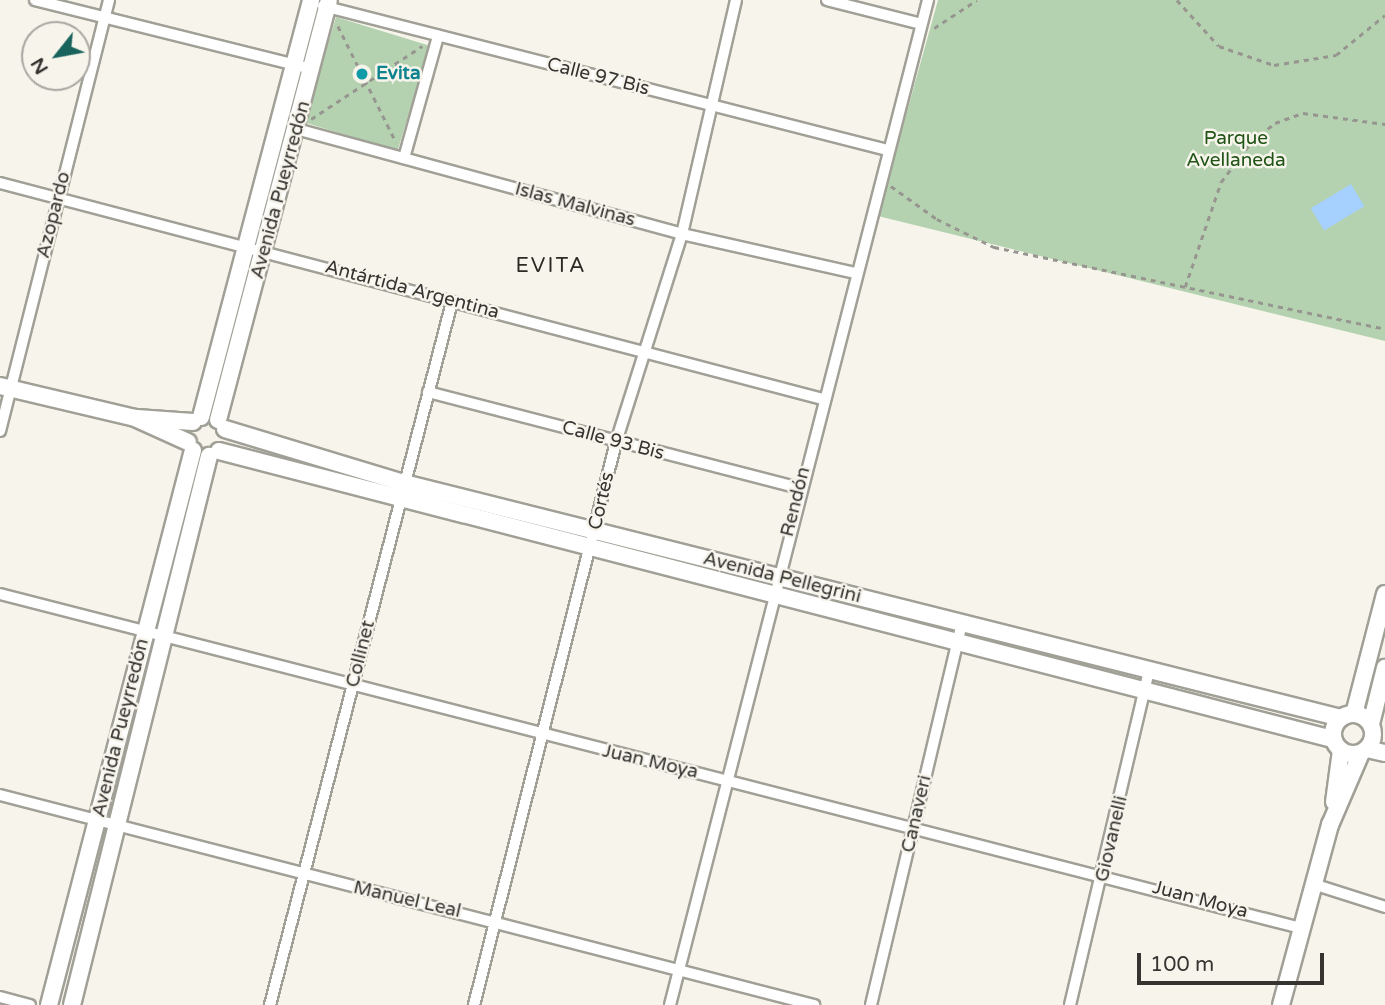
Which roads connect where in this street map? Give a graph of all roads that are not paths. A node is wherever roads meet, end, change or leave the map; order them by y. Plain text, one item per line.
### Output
1 (35, 0) edge
2 (109, 0) edge
3 (737, 0) edge
4 (827, 0) edge
5 (928, 0) edge
6 (311, 1) edge
7 (328, 3) edge
8 (104, 19) junction
9 (921, 24) junction
10 (438, 36) junction
11 (294, 65) junction
12 (313, 69) junction
13 (709, 106) junction
14 (296, 129) junction
15 (887, 150) junction
16 (404, 158) junction
17 (0, 183) edge
18 (59, 197) junction
19 (682, 234) junction
20 (247, 245) junction
21 (265, 249) junction
22 (855, 273) junction
23 (452, 302) junction
24 (219, 350) junction
25 (645, 351) junction
26 (236, 354) junction
27 (6, 387) edge
28 (428, 392) junction
29 (823, 399) junction
30 (135, 418) junction
31 (197, 419) junction
32 (222, 425) junction
33 (0, 431) edge
34 (616, 442) junction
35 (190, 446) junction
36 (214, 454) junction
37 (799, 488) junction
38 (402, 490) junction
39 (595, 530) junction
40 (591, 547) junction
41 (777, 578) junction
42 (0, 594) edge
43 (773, 594) junction
44 (1385, 594) edge
45 (962, 622) junction
46 (145, 630) junction
47 (163, 635) junction
48 (957, 638) junction
49 (1385, 668) edge
50 (1147, 680) junction
51 (353, 685) junction
52 (1348, 716) junction
53 (1376, 729) edge
54 (544, 737) junction
55 (1337, 744) junction
56 (1364, 751) junction
57 (1385, 753) edge
58 (726, 779) junction
59 (0, 795) edge
60 (97, 822) junction
61 (120, 825) junction
62 (1331, 825) junction
63 (914, 826) junction
64 (1105, 874) junction
65 (301, 875) junction
66 (1312, 884) junction
67 (1385, 907) edge
68 (495, 921) junction
69 (1301, 928) junction
70 (680, 969) junction
71 (0, 997) edge
72 (30, 1005) edge
73 (49, 1005) edge
74 (72, 1005) edge
75 (270, 1005) edge
76 (474, 1005) edge
77 (670, 1005) edge
78 (814, 1005) edge
79 (871, 1005) edge
80 (1070, 1005) edge
81 (1281, 1005) edge

1 - 8 street
2 - 8 street, Azopardo
3 - 13 street, Cortés
4 - 9 street
5 - 9 street, Rendón
6 - 7 street, Calle 97 Bis
6 - 11 main road, Avenida Pueyrredón
7 - 10 street, Calle 97 Bis
7 - 12 main road, Avenida Pueyrredón
8 - 11 street
8 - 18 street, Azopardo
9 - 15 street, Rendón
10 - 13 street, Calle 97 Bis
10 - 16 street
11 - 12 street
11 - 20 main road, Avenida Pueyrredón
12 - 14 main road, Avenida Pueyrredón
13 - 15 street, Calle 97 Bis
13 - 19 street, Cortés
14 - 16 street, Islas Malvinas
14 - 21 main road, Avenida Pueyrredón
15 - 22 street, Rendón
16 - 19 street, Islas Malvinas
17 - 18 street, Antártida Argentina
18 - 20 street, Antártida Argentina
18 - 27 street, Azopardo
19 - 22 street, Islas Malvinas
19 - 25 street, Cortés
20 - 21 street, Antártida Argentina
20 - 24 main road, Avenida Pueyrredón
21 - 23 street, Antártida Argentina
21 - 26 main road, Avenida Pueyrredón
22 - 29 street, Rendón
23 - 25 street, Antártida Argentina
23 - 28 street, Collinet
24 - 26 main road
24 - 31 main road, Avenida Pueyrredón
25 - 29 street, Antártida Argentina
25 - 34 street, Cortés
26 - 32 main road, Avenida Pueyrredón
27 - 30 main road
27 - 33 street, Azopardo
28 - 34 street, Calle 93 Bis
28 - 38 street, Collinet
29 - 37 street, Rendón
30 - 31 main road
30 - 35 main road
31 - 32 main road, Avenida Pellegrini
31 - 35 main road, Avenida Pueyrredón
32 - 36 main road, Avenida Pueyrredón
32 - 38 main road, Avenida Pellegrini
34 - 37 street, Calle 93 Bis
34 - 39 street, Cortés
35 - 36 main road, Avenida Pellegrini
35 - 46 main road, Avenida Pueyrredón
36 - 38 main road, Avenida Pellegrini
36 - 47 main road, Avenida Pueyrredón
37 - 41 street, Rendón
38 - 39 main road, Avenida Pellegrini
38 - 40 main road, Avenida Pellegrini
38 - 51 street, Collinet
39 - 40 street, Cortés
39 - 41 main road, Avenida Pellegrini
40 - 43 main road, Avenida Pellegrini
40 - 54 street, Cortés
41 - 43 street, Rendón
41 - 45 main road, Avenida Pellegrini
42 - 46 street, Juan Moya
43 - 48 main road, Avenida Pellegrini
43 - 58 street, Rendón
44 - 52 main road
45 - 48 street, Canaveri
45 - 50 main road, Avenida Pellegrini
46 - 47 street, Juan Moya
46 - 60 main road, Avenida Pueyrredón
47 - 51 street, Juan Moya
47 - 61 main road, Avenida Pueyrredón
48 - 50 main road, Avenida Pellegrini
48 - 63 street, Canaveri
49 - 53 main road
50 - 52 main road, Avenida Pellegrini
50 - 55 main road, Avenida Pellegrini
50 - 64 street, Giovanelli
51 - 54 street, Juan Moya
51 - 65 street, Collinet
52 - 53 main road, Avenida Pellegrini
52 - 55 main road
53 - 56 main road
54 - 58 street, Juan Moya
54 - 68 street, Cortés
55 - 56 main road, Avenida Pellegrini
55 - 62 main road
56 - 57 main road
56 - 62 main road
58 - 63 street, Juan Moya
58 - 70 street, Rendón
59 - 60 street, Manuel Leal
60 - 61 street, Manuel Leal
60 - 73 main road, Avenida Pueyrredón
61 - 65 street, Manuel Leal
61 - 74 main road, Avenida Pueyrredón
62 - 66 main road
63 - 64 street, Juan Moya
63 - 79 street, Canaveri
64 - 69 street, Juan Moya
64 - 80 street, Giovanelli
65 - 68 street, Manuel Leal
65 - 75 street, Collinet
66 - 67 street
66 - 69 main road
68 - 70 street, Manuel Leal
68 - 76 street, Cortés
69 - 81 main road
70 - 77 street, Rendón
70 - 78 street, Manuel Leal
71 - 72 street

